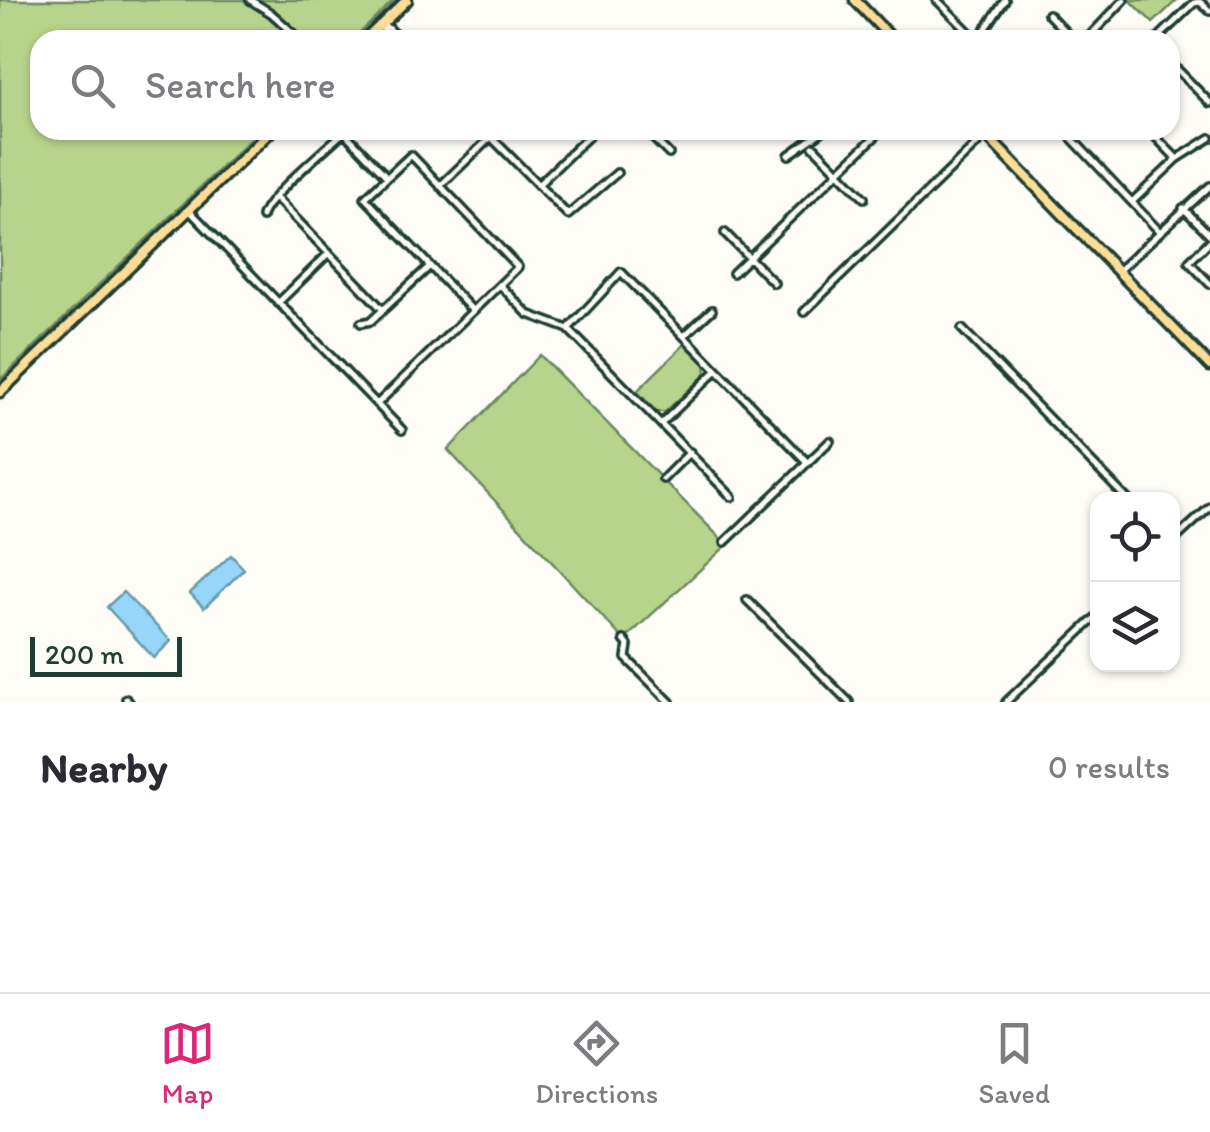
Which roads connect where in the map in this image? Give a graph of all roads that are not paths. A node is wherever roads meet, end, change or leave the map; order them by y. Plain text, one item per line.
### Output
1 (250, 0) edge
2 (407, 0) edge
3 (854, 0) edge
4 (938, 0) edge
5 (1006, 0) edge
6 (1124, 0) edge
7 (1200, 2) edge
8 (1210, 11) edge
9 (1048, 14) dead end
10 (380, 25) junction
11 (289, 30) edge
12 (375, 30) edge
13 (391, 30) edge
14 (883, 30) edge
15 (967, 30) edge
16 (984, 30) edge
17 (1063, 30) edge
18 (1096, 30) edge
19 (1168, 30) edge
20 (1180, 72) edge
21 (1210, 103) edge
22 (1210, 138) edge
23 (262, 140) edge
24 (335, 140) edge
25 (353, 140) edge
26 (489, 140) edge
27 (493, 140) edge
28 (585, 140) edge
29 (655, 140) edge
30 (809, 140) edge
31 (872, 140) edge
32 (976, 140) edge
33 (990, 140) edge
34 (1073, 140) edge
35 (1159, 140) edge
36 (813, 146) dead end
37 (668, 154) dead end
38 (789, 154) dead end
39 (1177, 159) junction
40 (838, 172) junction
41 (617, 173) dead end
42 (387, 177) junction
43 (538, 185) junction
44 (440, 186) junction
45 (1210, 186) edge
46 (275, 197) junction
47 (864, 198) dead end
48 (1132, 202) junction
49 (1183, 208) junction
50 (190, 210) junction
51 (262, 217) dead end
52 (1160, 231) junction
53 (725, 233) dead end
54 (1210, 238) edge
55 (329, 253) junction
56 (749, 258) junction
57 (430, 266) junction
58 (1118, 271) junction
59 (734, 272) dead end
60 (774, 283) dead end
61 (1210, 284) edge
62 (500, 285) junction
63 (278, 303) junction
64 (383, 310) junction
65 (712, 310) dead end
66 (473, 311) junction
67 (804, 312) dead end
68 (362, 323) dead end
69 (962, 329) dead end
70 (568, 330) junction
71 (684, 336) junction
72 (1210, 366) edge
73 (717, 370) junction
74 (0, 392) edge
75 (377, 404) junction
76 (661, 424) junction
77 (402, 430) dead end
78 (830, 442) dead end
79 (690, 452) junction
80 (808, 463) junction
81 (662, 479) dead end
82 (1120, 492) edge
83 (732, 497) dead end
84 (1210, 507) edge
85 (1180, 535) edge
86 (725, 542) dead end
87 (747, 600) dead end
88 (1090, 623) edge
89 (624, 640) dead end
90 (670, 702) edge
91 (849, 702) edge
92 (1006, 702) edge

1 - 11 street
2 - 10 main road
3 - 14 main road
4 - 15 street
5 - 16 street
6 - 18 street
7 - 8 street
7 - 19 street
9 - 17 street
10 - 12 main road
10 - 13 street
20 - 21 street
22 - 39 street
23 - 50 main road
24 - 46 street
25 - 42 street
26 - 44 street
27 - 43 street
28 - 43 street
29 - 37 street
30 - 38 street
31 - 40 street
32 - 67 street
33 - 58 main road
34 - 48 street
35 - 39 street
36 - 40 street
39 - 48 street
40 - 47 street
40 - 56 street
41 - 43 street
42 - 44 street
42 - 57 street
44 - 62 street
45 - 49 street
46 - 51 street
46 - 55 street
48 - 52 street
49 - 52 street
49 - 54 street
50 - 63 street
50 - 74 main road
52 - 58 street
53 - 56 street
54 - 61 street
55 - 63 street
55 - 64 street
56 - 59 street
56 - 60 street
57 - 64 street
57 - 66 street
58 - 72 main road
62 - 66 street
62 - 70 street
63 - 75 street
64 - 68 street
65 - 71 street
66 - 75 street
69 - 82 street
70 - 71 street
70 - 76 street
71 - 73 street
73 - 76 street
73 - 80 street
75 - 77 street
76 - 79 street
78 - 80 street
79 - 81 street
79 - 83 street
80 - 86 street
84 - 85 street
87 - 91 street
88 - 92 street
89 - 90 street

